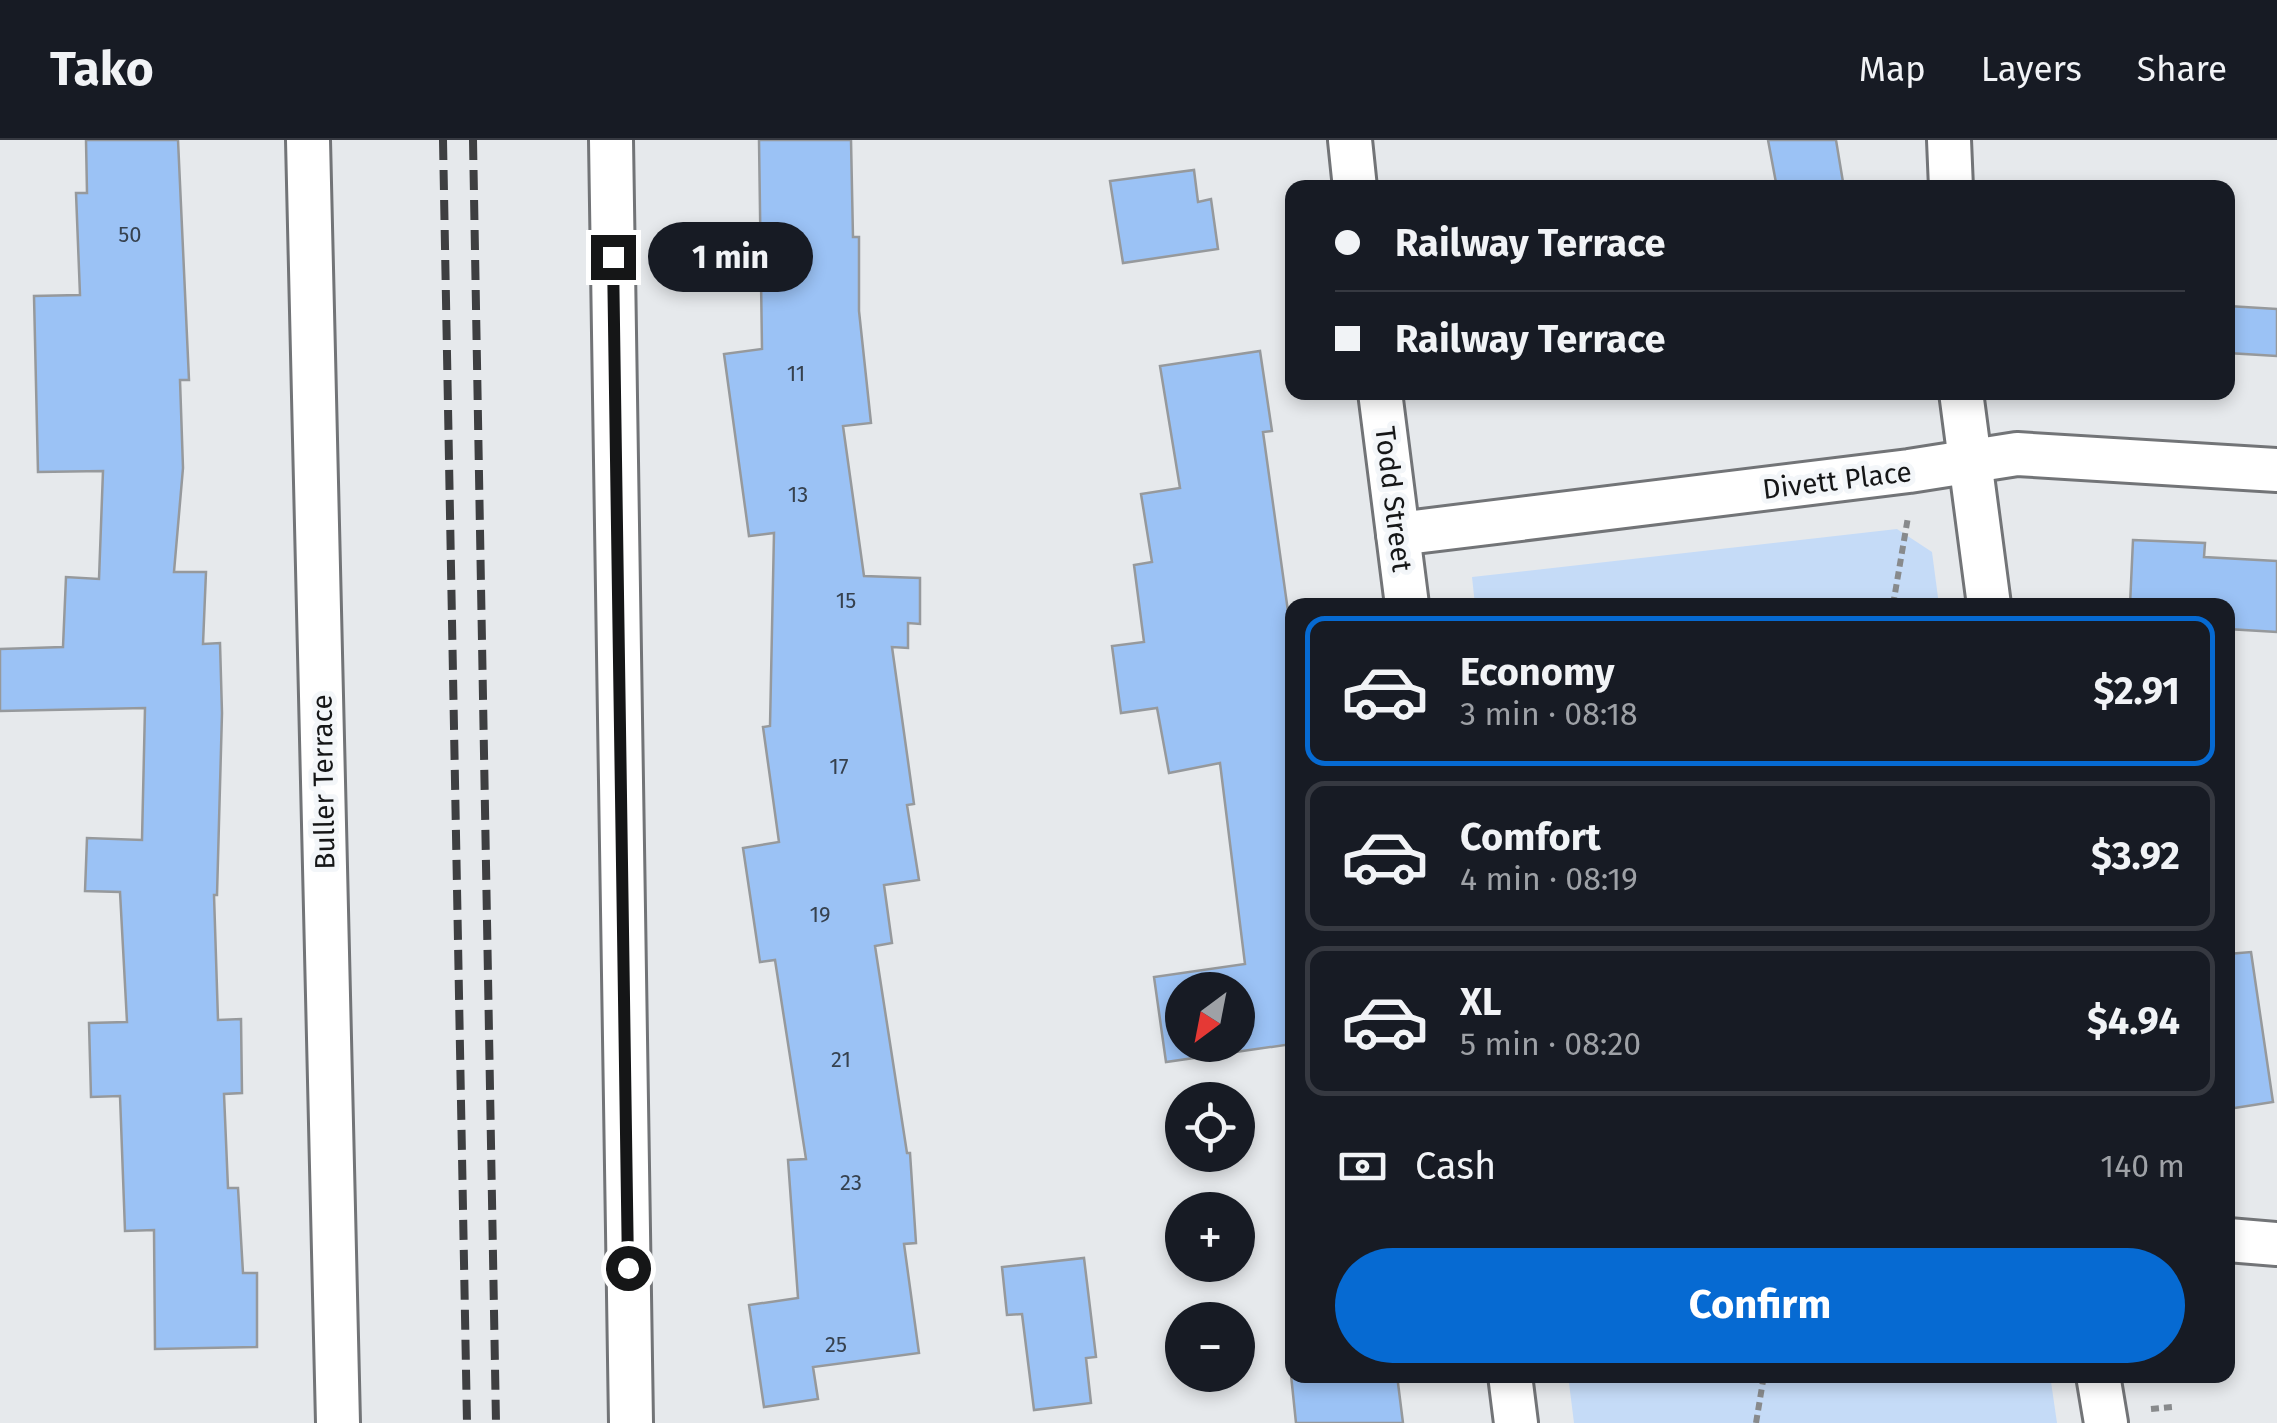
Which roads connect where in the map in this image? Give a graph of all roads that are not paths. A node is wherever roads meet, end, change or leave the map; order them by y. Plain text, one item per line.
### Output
1 (308, 140) edge
2 (612, 140) edge
3 (1350, 140) edge
4 (1949, 140) edge
5 (1355, 180) edge
6 (1951, 180) edge
7 (1381, 400) edge
8 (1962, 400) edge
9 (1969, 460) junction
10 (2277, 470) edge
11 (1398, 534) junction
12 (1406, 598) edge
13 (1988, 598) edge
14 (2235, 1241) edge
15 (2277, 1244) edge
16 (1511, 1383) edge
17 (2103, 1383) edge
18 (2125, 1416) edge
19 (338, 1423) edge
20 (631, 1423) edge
21 (1516, 1423) edge

1 - 19 street, Buller Terrace
2 - 20 street
3 - 5 street
4 - 6 street
7 - 11 street, Todd Street
8 - 9 street
9 - 10 street, Divett Place
9 - 11 street, Divett Place
9 - 13 street
11 - 12 street, Todd Street
14 - 15 street
16 - 21 street
17 - 18 street

